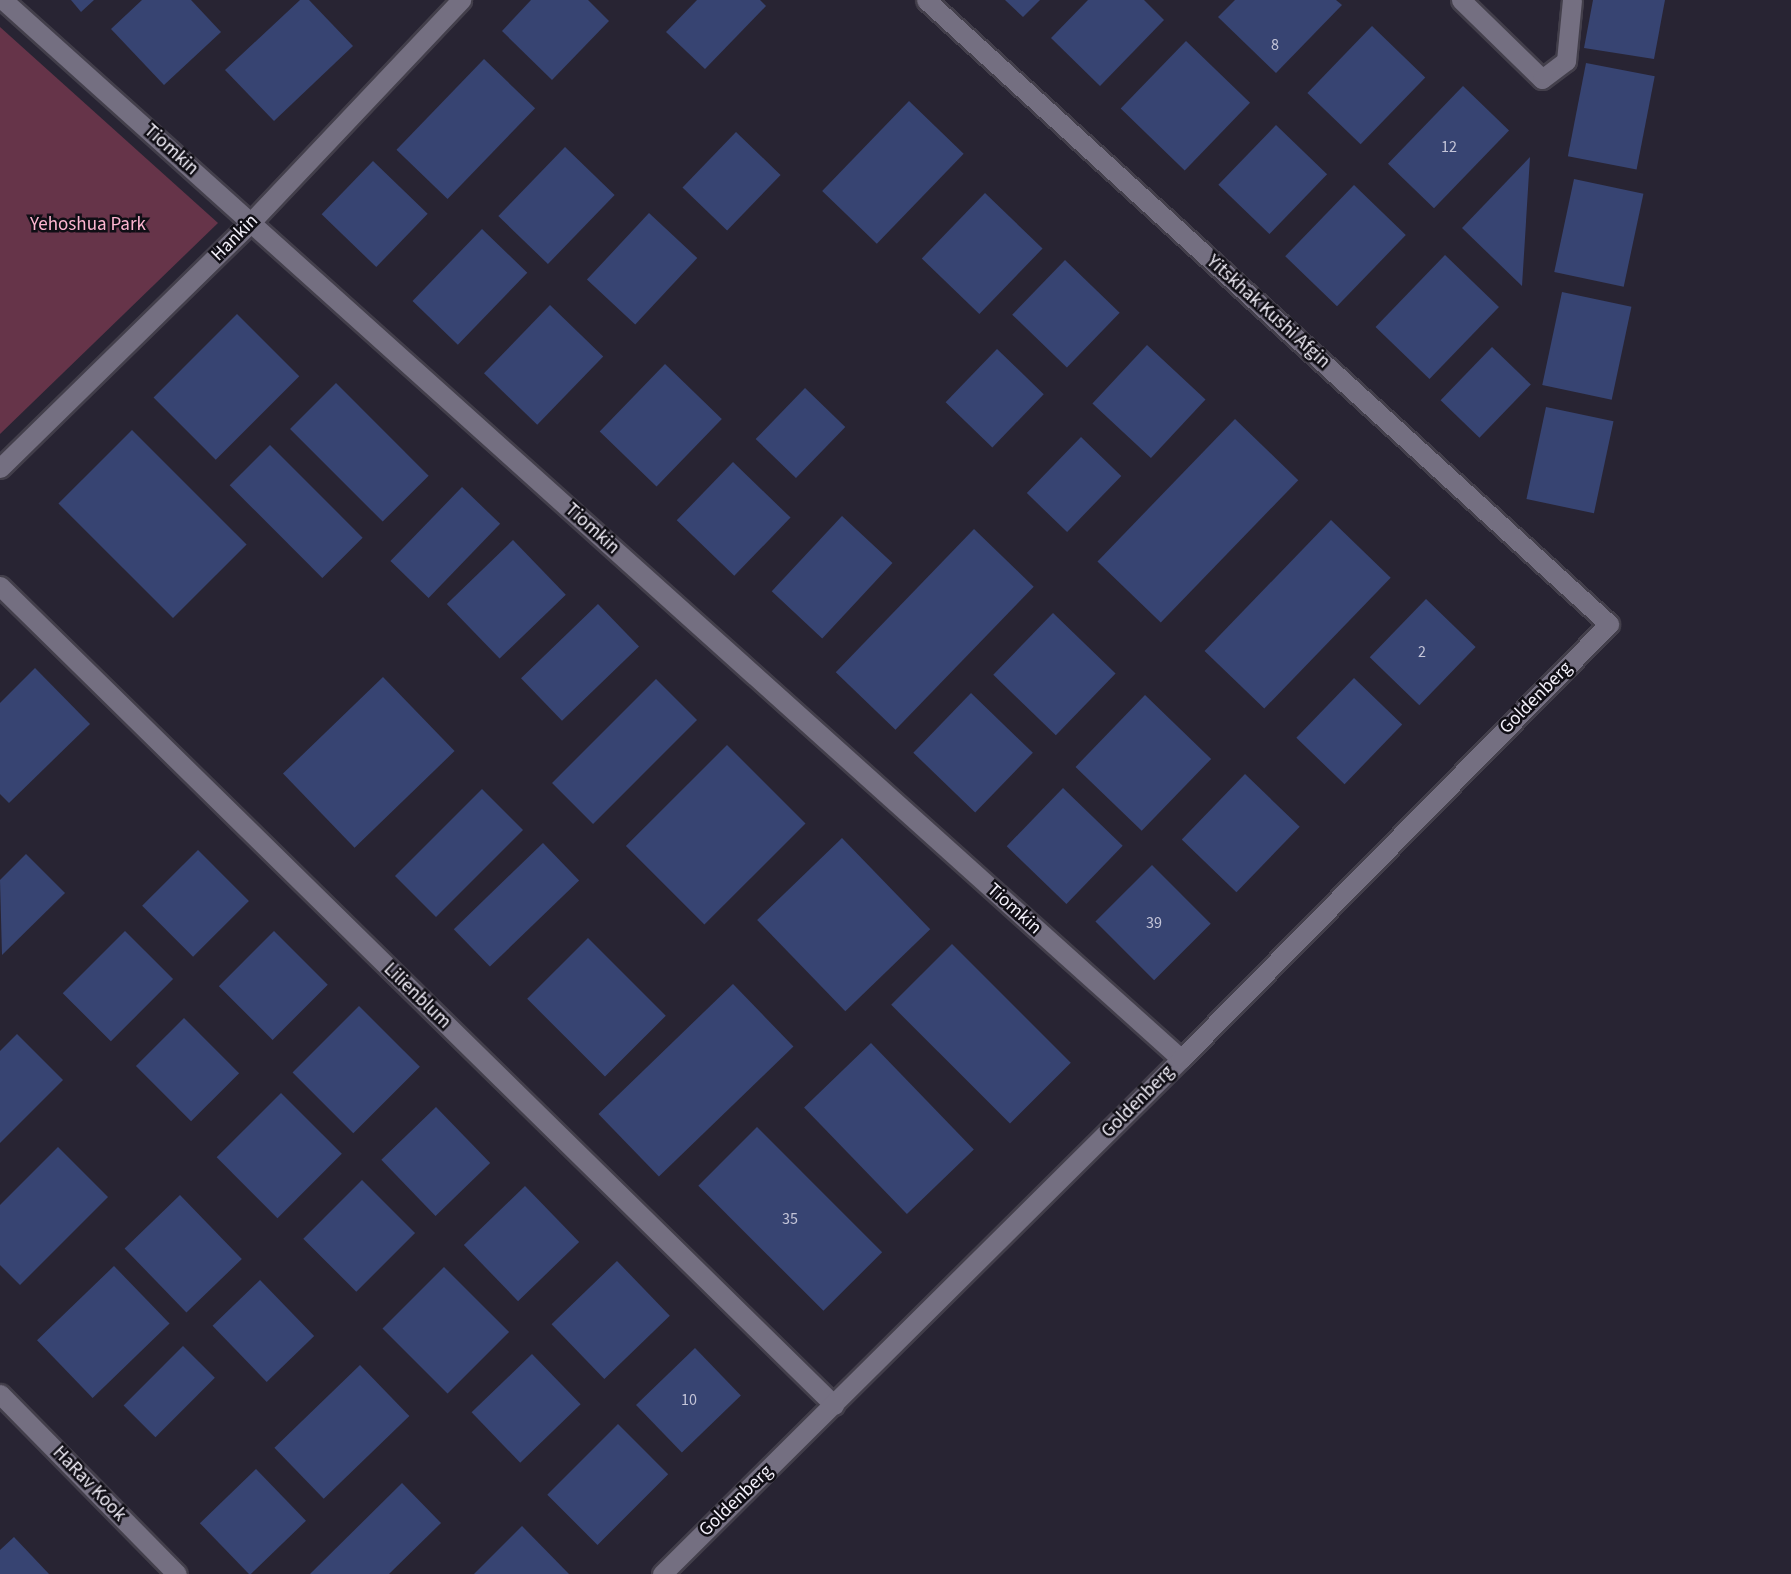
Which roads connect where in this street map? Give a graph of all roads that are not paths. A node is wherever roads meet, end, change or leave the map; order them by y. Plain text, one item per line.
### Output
1 (4, 0) edge
2 (461, 0) edge
3 (926, 0) edge
4 (1461, 0) edge
5 (1572, 0) edge
6 (251, 222) junction
7 (0, 468) edge
8 (0, 586) edge
9 (1609, 624) joint
10 (1181, 1059) junction
11 (0, 1394) edge
12 (834, 1405) junction
13 (177, 1574) edge
14 (662, 1574) edge

1 - 6 street, Tiomkin
2 - 6 street, Hankin
3 - 9 street, Yitskhak Kushi Afgin
4 - 5 street
6 - 7 street, Hankin
6 - 10 street, Tiomkin
8 - 12 street, Lilienblum
9 - 10 street, Goldenberg
10 - 12 street, Goldenberg
11 - 13 street, HaRav Kook
12 - 14 street, Goldenberg

